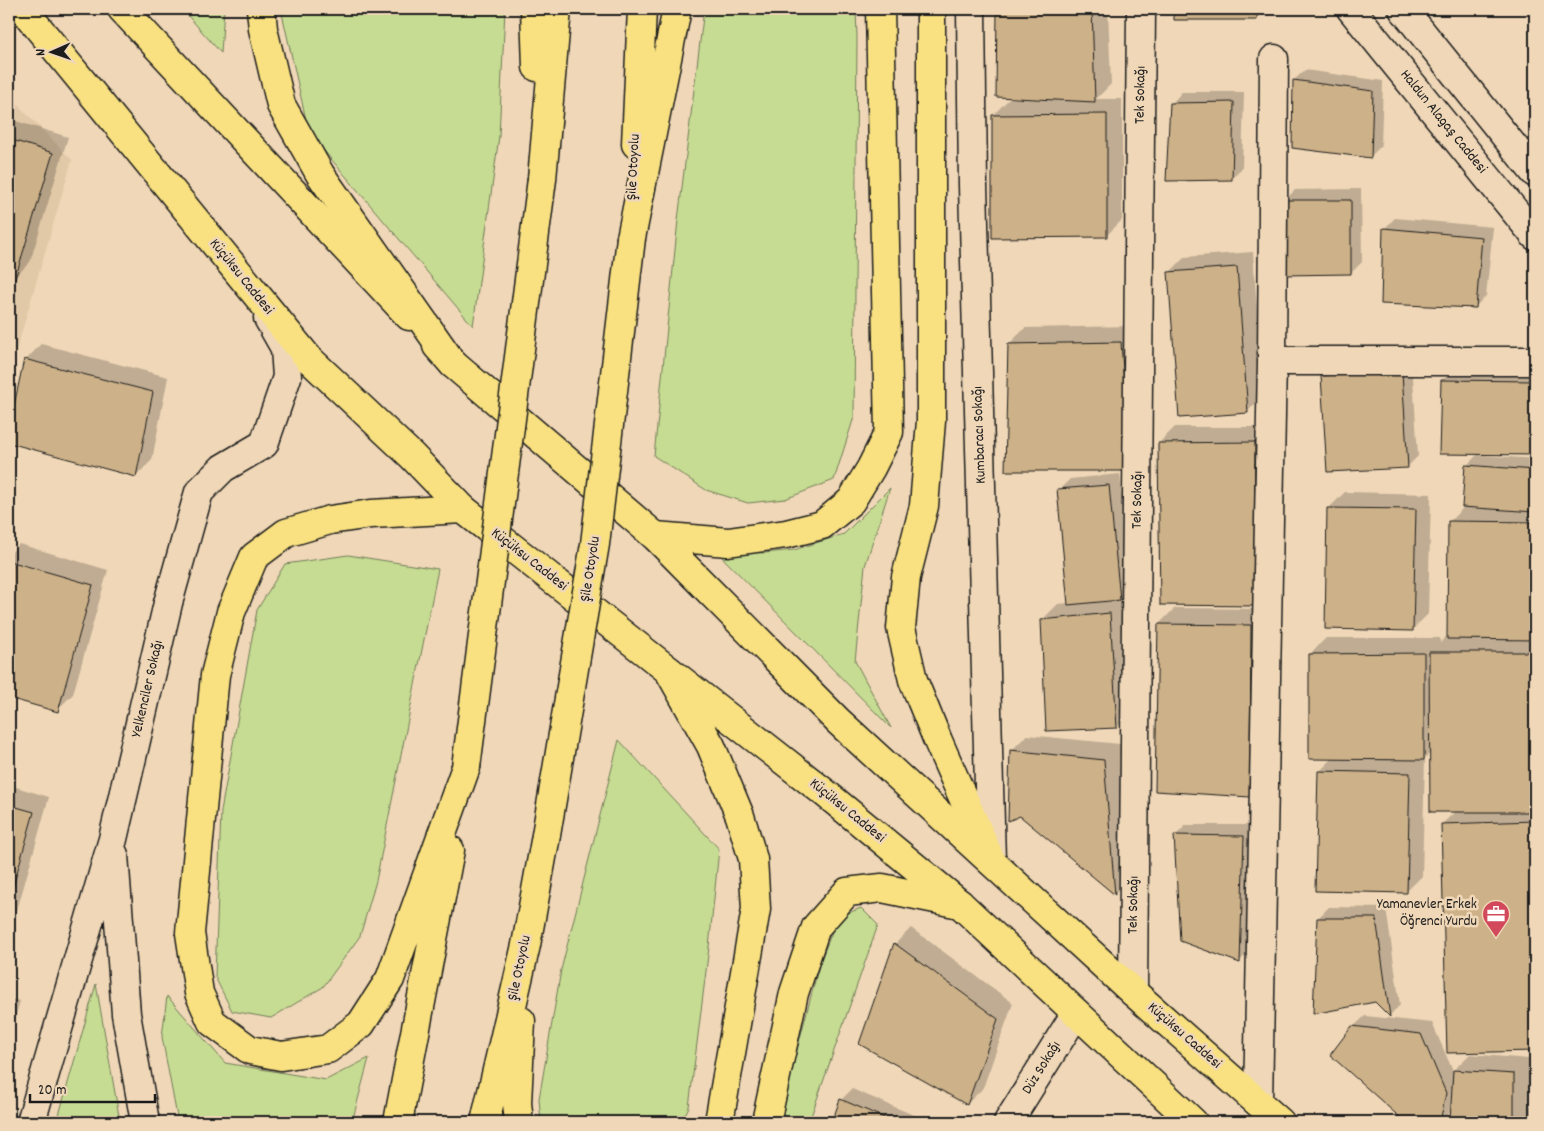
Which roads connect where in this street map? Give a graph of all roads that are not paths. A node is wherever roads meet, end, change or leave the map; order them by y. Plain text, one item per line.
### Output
1 (22, 9) edge
2 (122, 9) edge
3 (262, 9) edge
4 (535, 9) edge
5 (557, 9) edge
6 (642, 9) edge
7 (677, 9) edge
8 (880, 9) edge
9 (931, 9) edge
10 (971, 9) edge
11 (1141, 9) edge
12 (1351, 9) edge
13 (1403, 9) edge
14 (1274, 59) dead end
15 (1535, 173) edge
16 (542, 179) junction
17 (1535, 236) edge
18 (631, 238) junction
19 (254, 293) junction
20 (1272, 361) junction
21 (1535, 361) edge
22 (454, 364) junction
23 (463, 509) junction
24 (655, 536) junction
25 (669, 671) junction
26 (466, 767) junction
27 (113, 838) junction
28 (991, 861) junction
29 (960, 904) junction
30 (526, 945) junction
31 (1133, 992) junction
32 (1076, 1013) junction
33 (1258, 1102) junction
34 (31, 1122) edge
35 (145, 1122) edge
36 (398, 1122) edge
37 (485, 1122) edge
38 (519, 1122) edge
39 (719, 1122) edge
40 (766, 1122) edge
41 (1008, 1122) edge
42 (1192, 1122) edge
43 (1280, 1122) edge

1 - 19 main road, Küçüksu Caddesi
2 - 22 main road, Küçüksu Caddesi
3 - 22 main road
4 - 16 main road
5 - 16 main road
6 - 18 main road, Şile Otoyolu
7 - 18 main road
8 - 24 main road
9 - 28 main road
10 - 28 street, Kumbaracı Sokağı
11 - 31 street, Tek Sokağı
12 - 17 street, Haldun Alagaş Caddesi
13 - 15 street
14 - 20 street
16 - 26 main road, bridge
18 - 30 main road, Şile Otoyolu, bridge
19 - 23 main road, Küçüksu Caddesi
19 - 27 street, Yelkenciler Sokağı
20 - 21 street
20 - 33 street
22 - 24 main road, Küçüksu Caddesi
23 - 25 main road, Küçüksu Caddesi
23 - 26 main road
24 - 28 main road, Küçüksu Caddesi
25 - 29 main road, Küçüksu Caddesi
25 - 39 main road
26 - 36 main road
27 - 34 street, Yelkenciler Sokağı
27 - 35 street
28 - 31 main road, Küçüksu Caddesi
29 - 32 main road, Küçüksu Caddesi
29 - 40 main road
30 - 37 main road, Şile Otoyolu
30 - 38 main road
31 - 33 main road, Küçüksu Caddesi
32 - 41 street, Düz Sokağı
32 - 42 main road, Küçüksu Caddesi
33 - 43 main road, Küçüksu Caddesi

